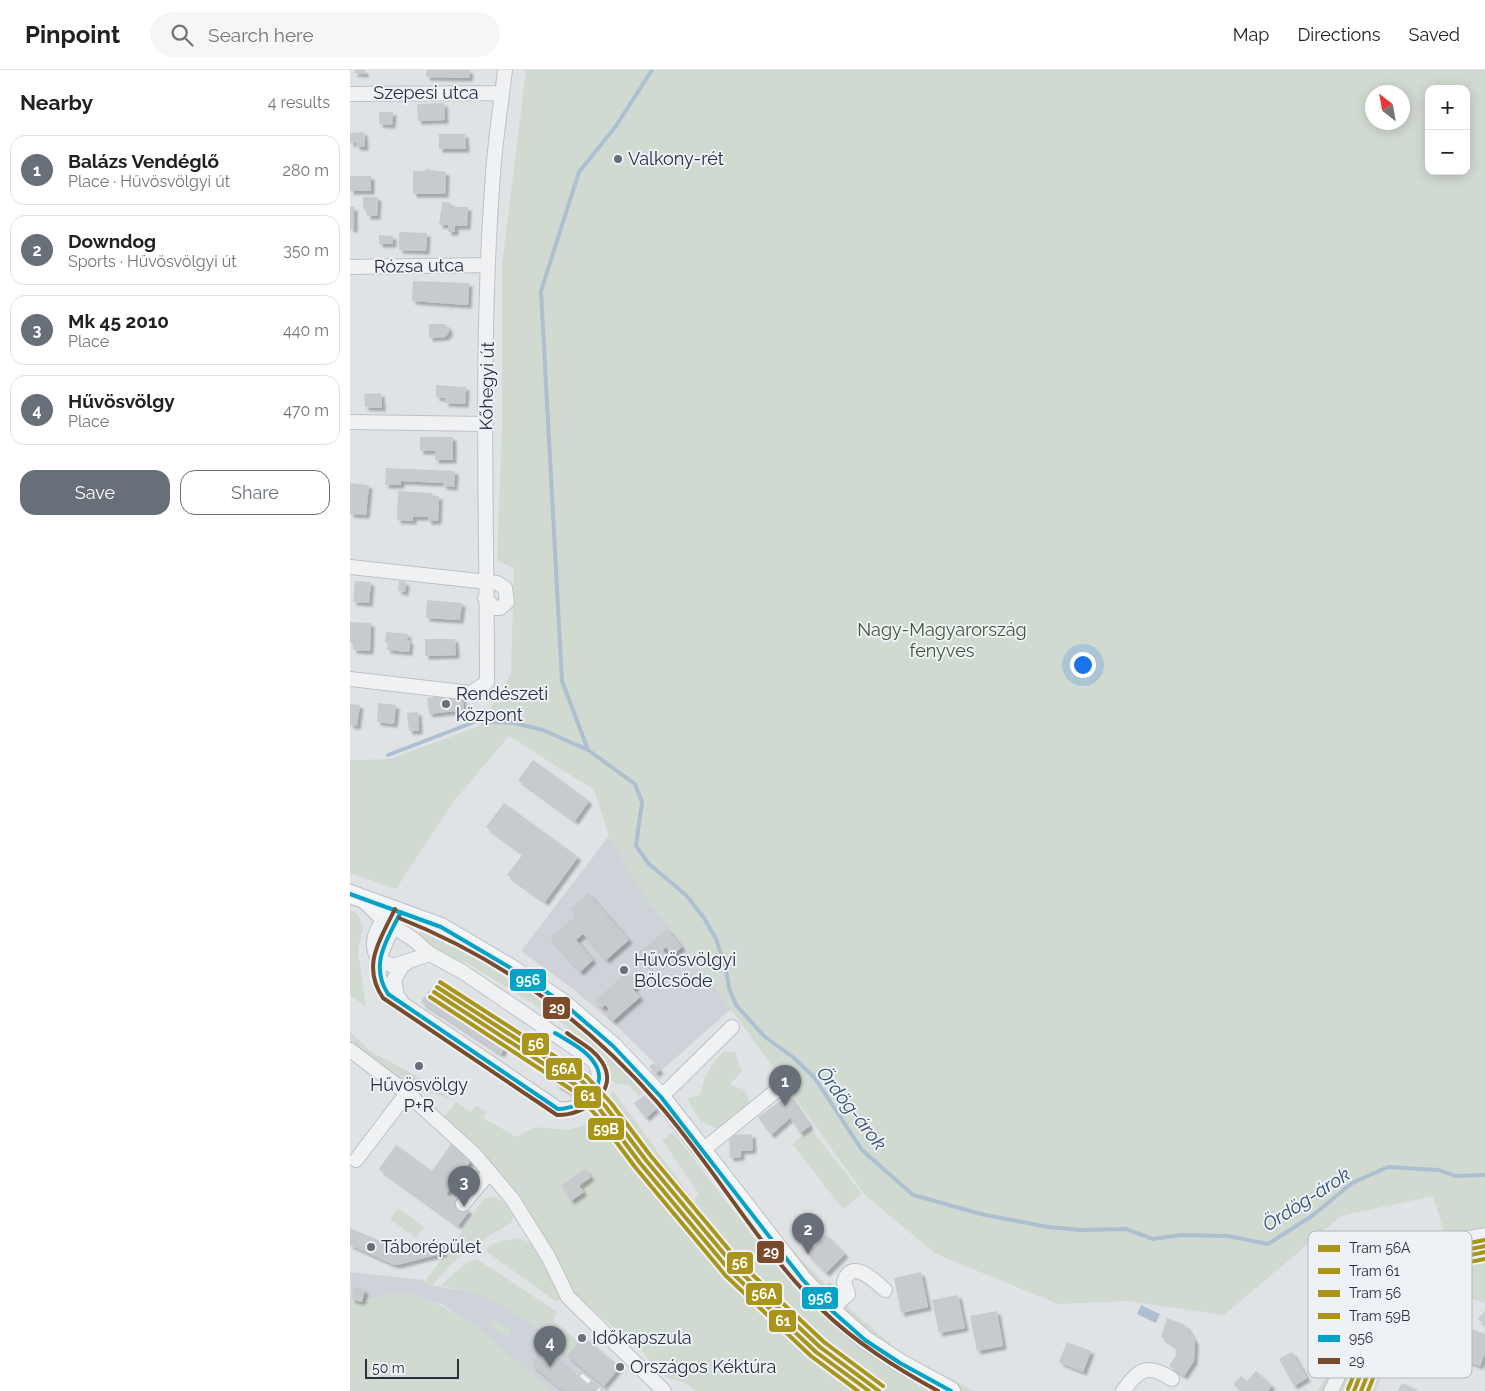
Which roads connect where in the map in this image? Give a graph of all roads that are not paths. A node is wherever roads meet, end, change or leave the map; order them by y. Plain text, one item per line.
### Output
1 (505, 70) edge
2 (502, 93) junction
3 (350, 94) edge
4 (488, 265) junction
5 (350, 267) edge
6 (350, 422) edge
7 (486, 424) junction
8 (350, 567) edge
9 (485, 581) junction
10 (485, 598) junction
11 (350, 679) edge
12 (356, 897) edge
13 (392, 920) junction
14 (376, 934) junction
15 (430, 954) junction
16 (379, 960) junction
17 (409, 962) junction
18 (403, 1003) junction
19 (732, 1027) dead end
20 (350, 1050) edge
21 (776, 1091) dead end
22 (407, 1093) junction
23 (662, 1097) junction
24 (703, 1150) junction
25 (356, 1160) dead end
26 (489, 1173) junction
27 (463, 1204) dead end
28 (1485, 1236) edge
29 (1472, 1239) edge
30 (885, 1290) dead end
31 (831, 1310) junction
32 (1337, 1378) edge
33 (1172, 1379) dead end
34 (664, 1391) edge
35 (951, 1391) edge
36 (1123, 1391) edge
37 (1331, 1391) edge

1 - 2 street, Kőhegyi út
2 - 3 street, Szepesi utca
2 - 4 street, Kőhegyi út
4 - 5 street, Rózsa utca
4 - 7 street, Kőhegyi út
6 - 7 street
7 - 9 street, Kőhegyi út
8 - 9 street
9 - 10 street, Kőhegyi út
9 - 10 street
10 - 11 street, Kőhegyi út
12 - 13 main road
12 - 14 street
13 - 14 street
13 - 15 street
13 - 16 street
13 - 23 main road
14 - 16 street
15 - 17 street
15 - 18 street
16 - 17 street
16 - 18 street
17 - 18 street
19 - 23 street
20 - 22 street
21 - 24 street
22 - 25 street
22 - 26 street
23 - 24 main road
24 - 31 main road
26 - 27 street
26 - 34 street
28 - 29 street
30 - 31 street
31 - 35 main road
32 - 37 street
33 - 36 street

